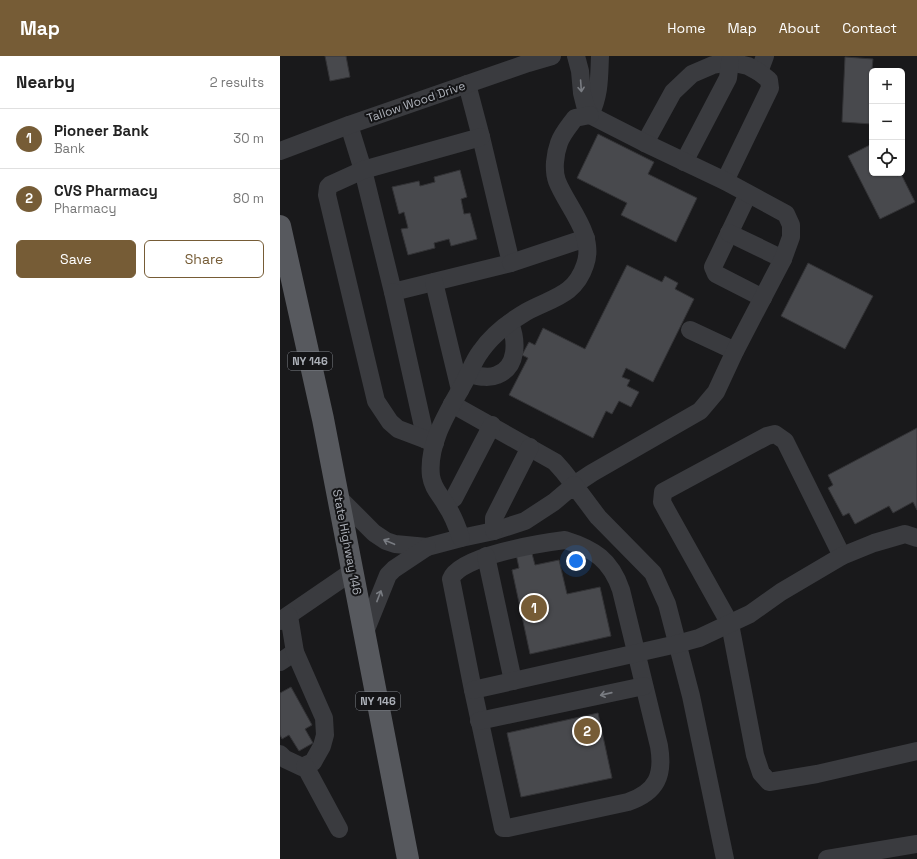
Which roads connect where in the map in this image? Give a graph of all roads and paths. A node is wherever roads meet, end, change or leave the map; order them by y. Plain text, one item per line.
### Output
1 (552, 56) edge
2 (576, 56) edge
3 (600, 56) edge
4 (730, 62) junction
5 (762, 64) edge
6 (467, 84) junction
7 (590, 115) junction
8 (349, 125) junction
9 (481, 137) junction
10 (645, 143) junction
11 (280, 151) edge
12 (684, 162) junction
13 (363, 170) junction
14 (725, 181) junction
15 (748, 194) junction
16 (280, 226) edge
17 (729, 233) junction
18 (586, 238) junction
19 (783, 259) junction
20 (511, 263) junction
21 (434, 282) junction
22 (393, 292) junction
23 (763, 298) junction
24 (510, 323) junction
25 (690, 330) dead end
26 (735, 351) junction
27 (469, 374) junction
28 (456, 397) junction
29 (492, 425) junction
30 (431, 442) junction
31 (530, 447) junction
32 (574, 486) junction
33 (338, 497) junction
34 (446, 504) junction
35 (494, 531) junction
36 (461, 538) junction
37 (917, 538) edge
38 (427, 547) junction
39 (486, 556) junction
40 (842, 556) junction
41 (353, 571) junction
42 (284, 618) edge
43 (730, 624) junction
44 (365, 632) junction
45 (677, 644) junction
46 (295, 652) junction
47 (637, 653) junction
48 (280, 662) edge
49 (513, 681) junction
50 (644, 686) junction
51 (473, 690) junction
52 (479, 721) junction
53 (917, 751) edge
54 (280, 754) edge
55 (305, 766) junction
56 (339, 829) dead end
57 (917, 844) edge
58 (408, 859) edge
59 (725, 859) edge
60 (826, 859) edge

1 - 6 street, Tallow Wood Drive
2 -> 7 street
3 - 7 street
4 - 5 street
4 - 10 street
4 - 12 street
5 - 14 street
6 - 8 street, Tallow Wood Drive
6 - 9 street
7 - 10 street
7 - 18 street
8 - 11 street, Tallow Wood Drive
8 - 13 street
9 - 13 street
9 - 20 street
10 - 12 street
12 - 14 street
13 - 22 street
13 - 30 street
14 - 15 street
15 - 17 street
15 - 19 street
16 - 33 main road, State Highway 146 / NY 146
17 - 19 street
17 - 23 street
18 - 20 street
18 - 24 street
19 - 23 street
20 - 21 street
21 - 22 street
21 - 28 street
22 - 30 street
23 - 26 street
24 - 27 street
24 - 27 street
25 - 26 street
26 - 32 street
27 - 28 street
28 - 29 street
28 - 30 street
29 - 31 street
29 - 34 street
30 - 34 street
31 - 32 street
31 - 35 street
32 - 35 street
32 - 45 street
38 -> 33 street
33 - 41 main road, State Highway 146 / NY 146
34 - 36 street
35 - 36 street
36 - 38 street
37 - 40 street
44 -> 38 street
39 - 47 street
39 - 49 street
39 - 51 street
40 - 43 street
40 - 43 street
41 - 42 street
41 - 44 main road, State Highway 146 / NY 146
42 - 46 street
43 - 45 street
43 - 53 street
44 - 58 main road, State Highway 146 / NY 146
45 - 47 street
45 - 59 street
46 - 48 street
46 - 55 street
47 - 49 street
47 - 50 street
49 - 51 street
50 -> 52 street
50 - 52 street
51 - 52 street
54 - 55 street
55 - 56 street
57 - 60 street

